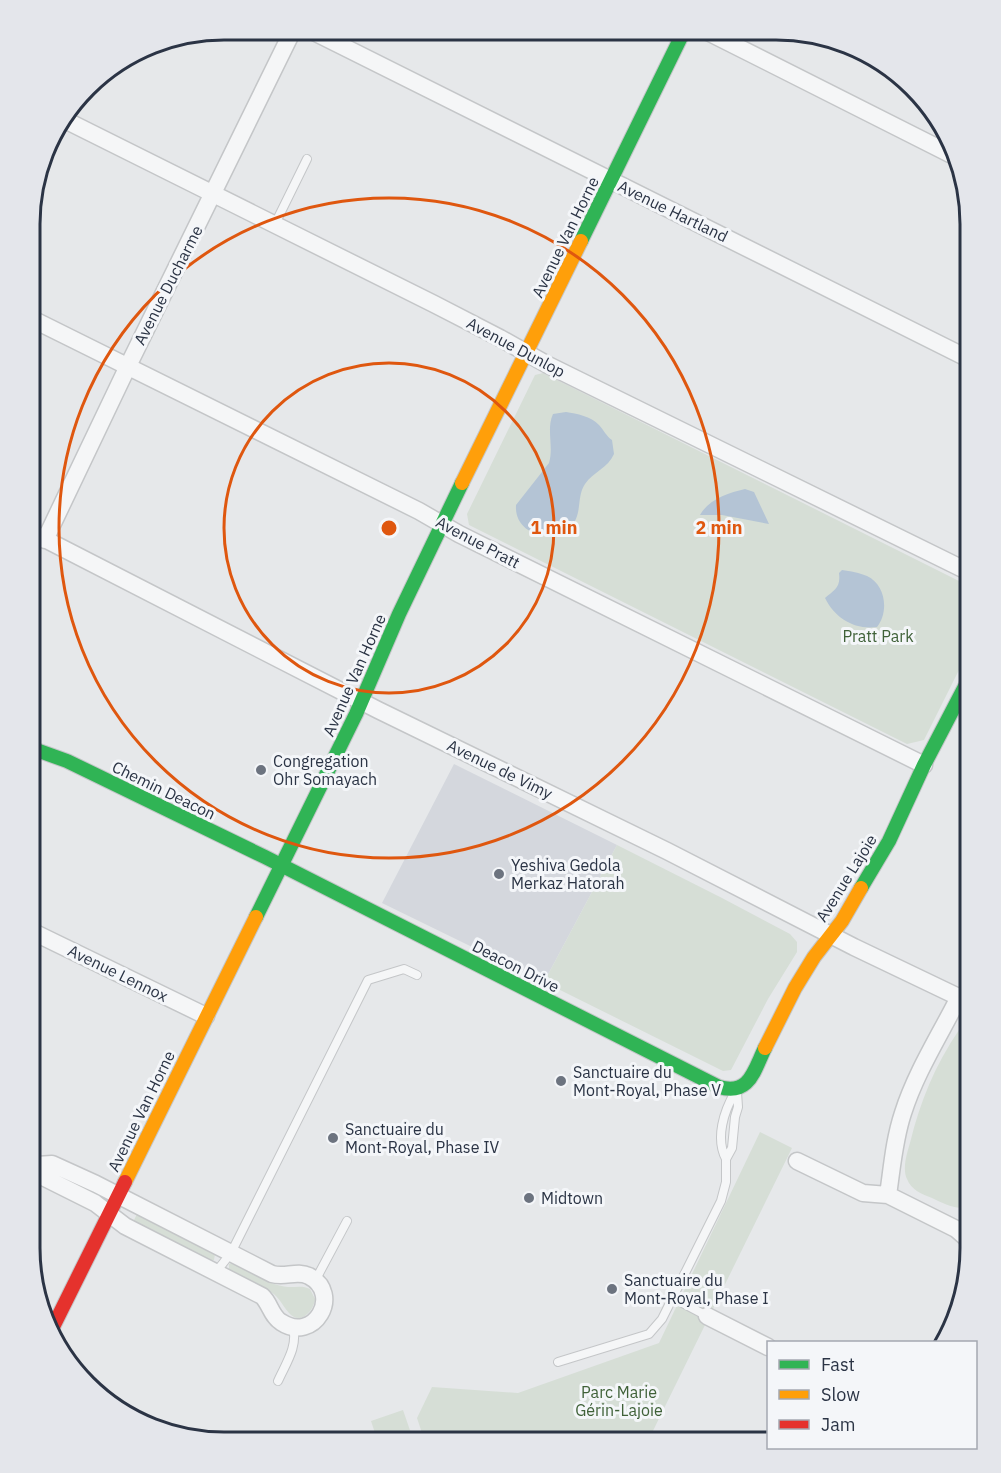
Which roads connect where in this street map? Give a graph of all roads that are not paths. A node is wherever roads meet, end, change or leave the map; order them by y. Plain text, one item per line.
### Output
1 (288, 40) edge
2 (330, 40) edge
3 (680, 40) edge
4 (722, 40) edge
5 (71, 123) edge
6 (946, 152) edge
7 (307, 159) dead end
8 (611, 180) junction
9 (214, 193) junction
10 (275, 224) junction
11 (40, 323) edge
12 (526, 352) junction
13 (961, 355) edge
14 (128, 366) junction
15 (442, 524) junction
16 (40, 532) edge
17 (40, 537) edge
18 (961, 568) edge
19 (961, 695) edge
20 (361, 700) junction
21 (40, 751) edge
22 (924, 765) junction
23 (282, 866) junction
24 (830, 935) junction
25 (40, 936) edge
26 (417, 975) dead end
27 (960, 997) edge
28 (960, 1006) edge
29 (206, 1016) junction
30 (737, 1090) junction
31 (797, 1161) dead end
32 (40, 1163) edge
33 (40, 1172) edge
34 (888, 1195) junction
35 (118, 1196) junction
36 (110, 1214) junction
37 (347, 1221) dead end
38 (960, 1226) edge
39 (956, 1229) junction
40 (960, 1233) edge
41 (231, 1253) junction
42 (216, 1272) junction
43 (315, 1281) junction
44 (673, 1299) junction
45 (707, 1316) joint
46 (56, 1322) edge
47 (293, 1326) junction
48 (767, 1346) edge
49 (558, 1362) dead end
50 (278, 1381) dead end

1 - 9 street, Avenue Ducharme
2 - 8 street, Avenue Hartland
3 - 8 main road, Avenue Van Horne
4 - 6 street
5 - 9 street, Avenue Dunlop
7 - 10 lane
8 - 12 main road, Avenue Van Horne
8 - 13 street, Avenue Hartland
9 - 10 street, Avenue Dunlop
9 - 14 street, Avenue Ducharme
10 - 12 street, Avenue Dunlop
11 - 14 street, Avenue Pratt
12 - 15 main road, Avenue Van Horne
12 - 18 street, Avenue Dunlop
14 - 15 street, Avenue Pratt
14 - 16 street, Avenue Ducharme
15 - 20 main road, Avenue Van Horne
15 - 22 street, Avenue Pratt
17 - 20 street, Avenue de Vimy
19 - 22 main road, Avenue Lajoie
20 - 23 main road, Avenue Van Horne
20 - 24 street, Avenue de Vimy
21 - 23 main road, Chemin Deacon
22 - 24 main road, Avenue Lajoie
23 - 29 main road, Avenue Van Horne
23 - 30 main road, Deacon Drive
24 - 27 street, Avenue de Vimy
24 - 30 main road, Avenue Lajoie
25 - 29 street, Avenue Lennox
26 - 41 lane
28 - 34 street
29 - 35 main road, Avenue Van Horne
30 - 44 lane
31 - 34 street
32 - 35 street
33 - 36 street
34 - 39 street
35 - 36 main road, Avenue Van Horne
35 - 41 street
36 - 42 street
36 - 46 main road, Avenue Van Horne
37 - 43 lane
38 - 39 street
39 - 40 street
41 - 42 lane
41 - 43 street
42 - 47 street
43 - 47 street
44 - 45 lane
44 - 49 lane
45 - 48 street
47 - 50 lane

